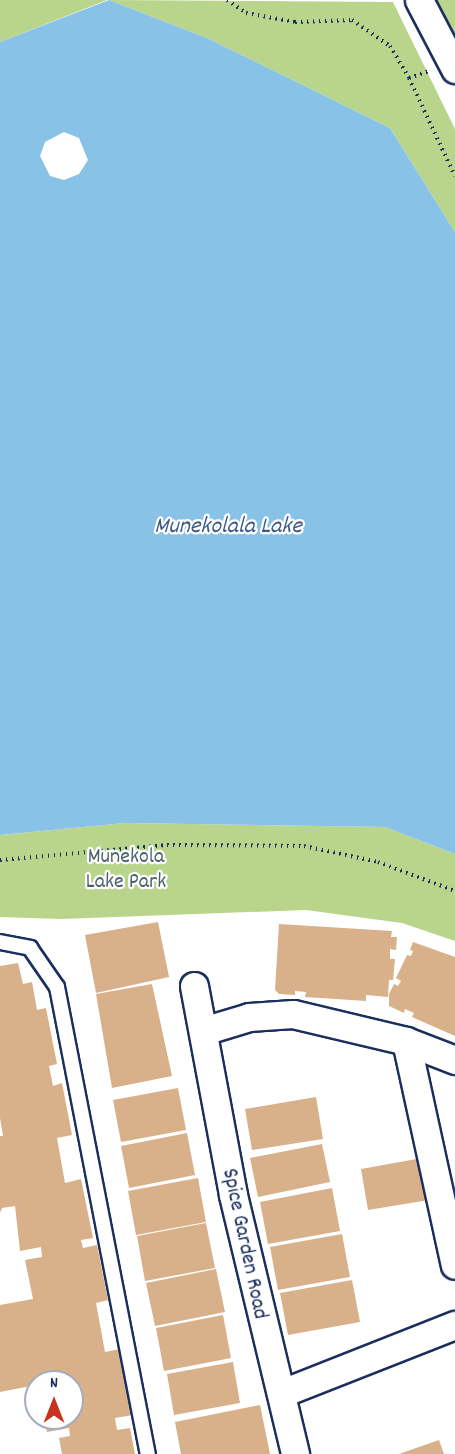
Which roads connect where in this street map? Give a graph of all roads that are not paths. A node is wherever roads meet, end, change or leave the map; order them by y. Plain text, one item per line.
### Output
1 (419, 0) edge
2 (453, 64) edge
3 (0, 942) edge
4 (194, 986) dead end
5 (203, 1031) junction
6 (406, 1041) junction
7 (455, 1060) edge
8 (455, 1265) edge
9 (455, 1325) edge
10 (282, 1394) junction
11 (148, 1454) edge
12 (295, 1454) edge

1 - 2 street
3 - 11 lane
4 - 5 street, Spice Garden Road
5 - 6 street
5 - 10 street, Spice Garden Road
6 - 7 street
6 - 8 street
9 - 10 street
10 - 12 street, Spice Garden Road

